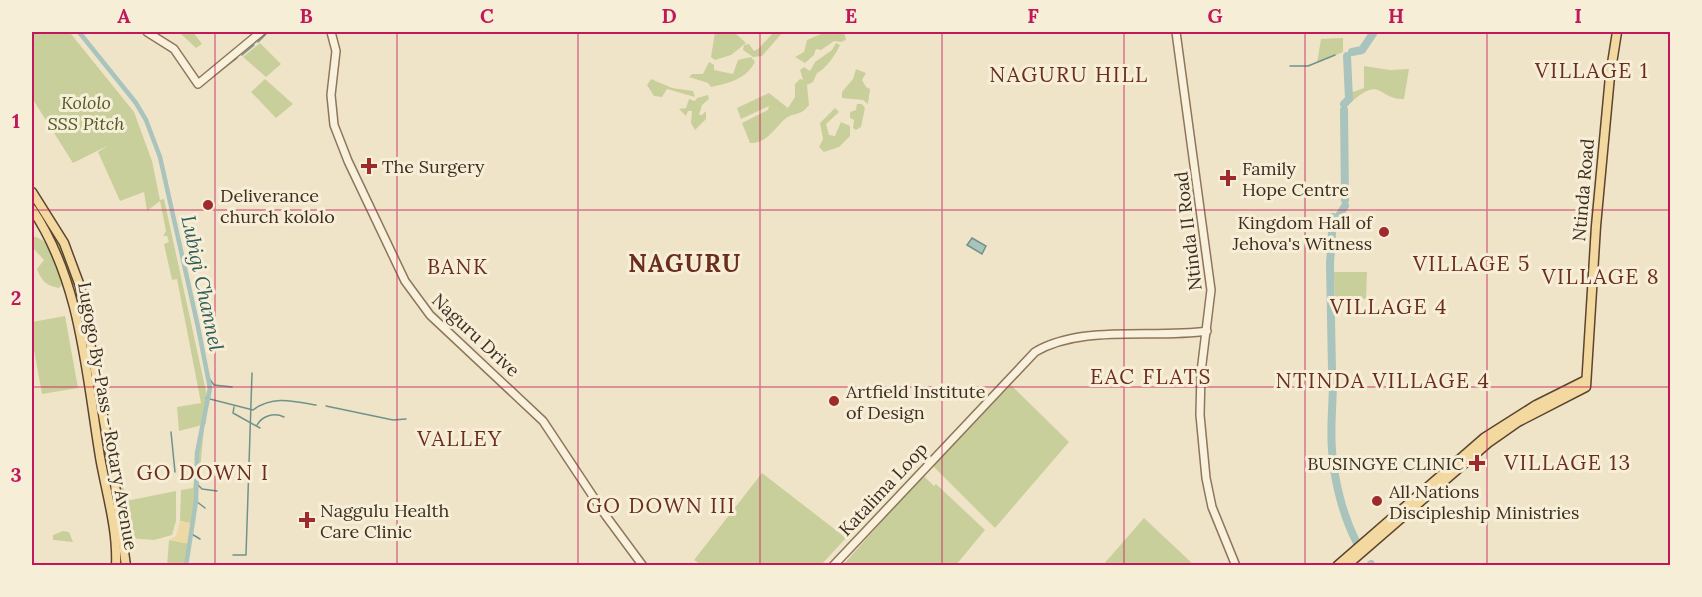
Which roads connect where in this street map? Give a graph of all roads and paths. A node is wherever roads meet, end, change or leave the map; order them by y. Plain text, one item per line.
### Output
1 (147, 32) edge
2 (261, 32) edge
3 (331, 32) edge
4 (1176, 32) edge
5 (1617, 32) edge
6 (32, 192) edge
7 (32, 209) edge
8 (1207, 331) junction
9 (90, 370) junction
10 (1585, 384) junction
11 (116, 566) edge
12 (126, 566) edge
13 (643, 566) edge
14 (833, 566) edge
15 (1236, 566) edge
16 (1337, 566) edge
17 (1346, 566) edge

1 - 2 street
3 - 13 street, Naguru Drive
4 - 8 street, Ntinda II Road
5 - 10 main road, Ntinda Road
6 - 9 main road, Lugogo By-Pass - Rotary Avenue
7 - 9 main road, Lugogo By-Pass - Rotary Avenue
8 - 14 street, Katalima Loop
8 - 15 street, Ntinda II Road
9 - 11 main road, Lugogo By-Pass - Rotary Avenue
9 - 12 main road, Lugogo By-Pass - Rotary Avenue
10 - 16 main road
10 - 17 main road

